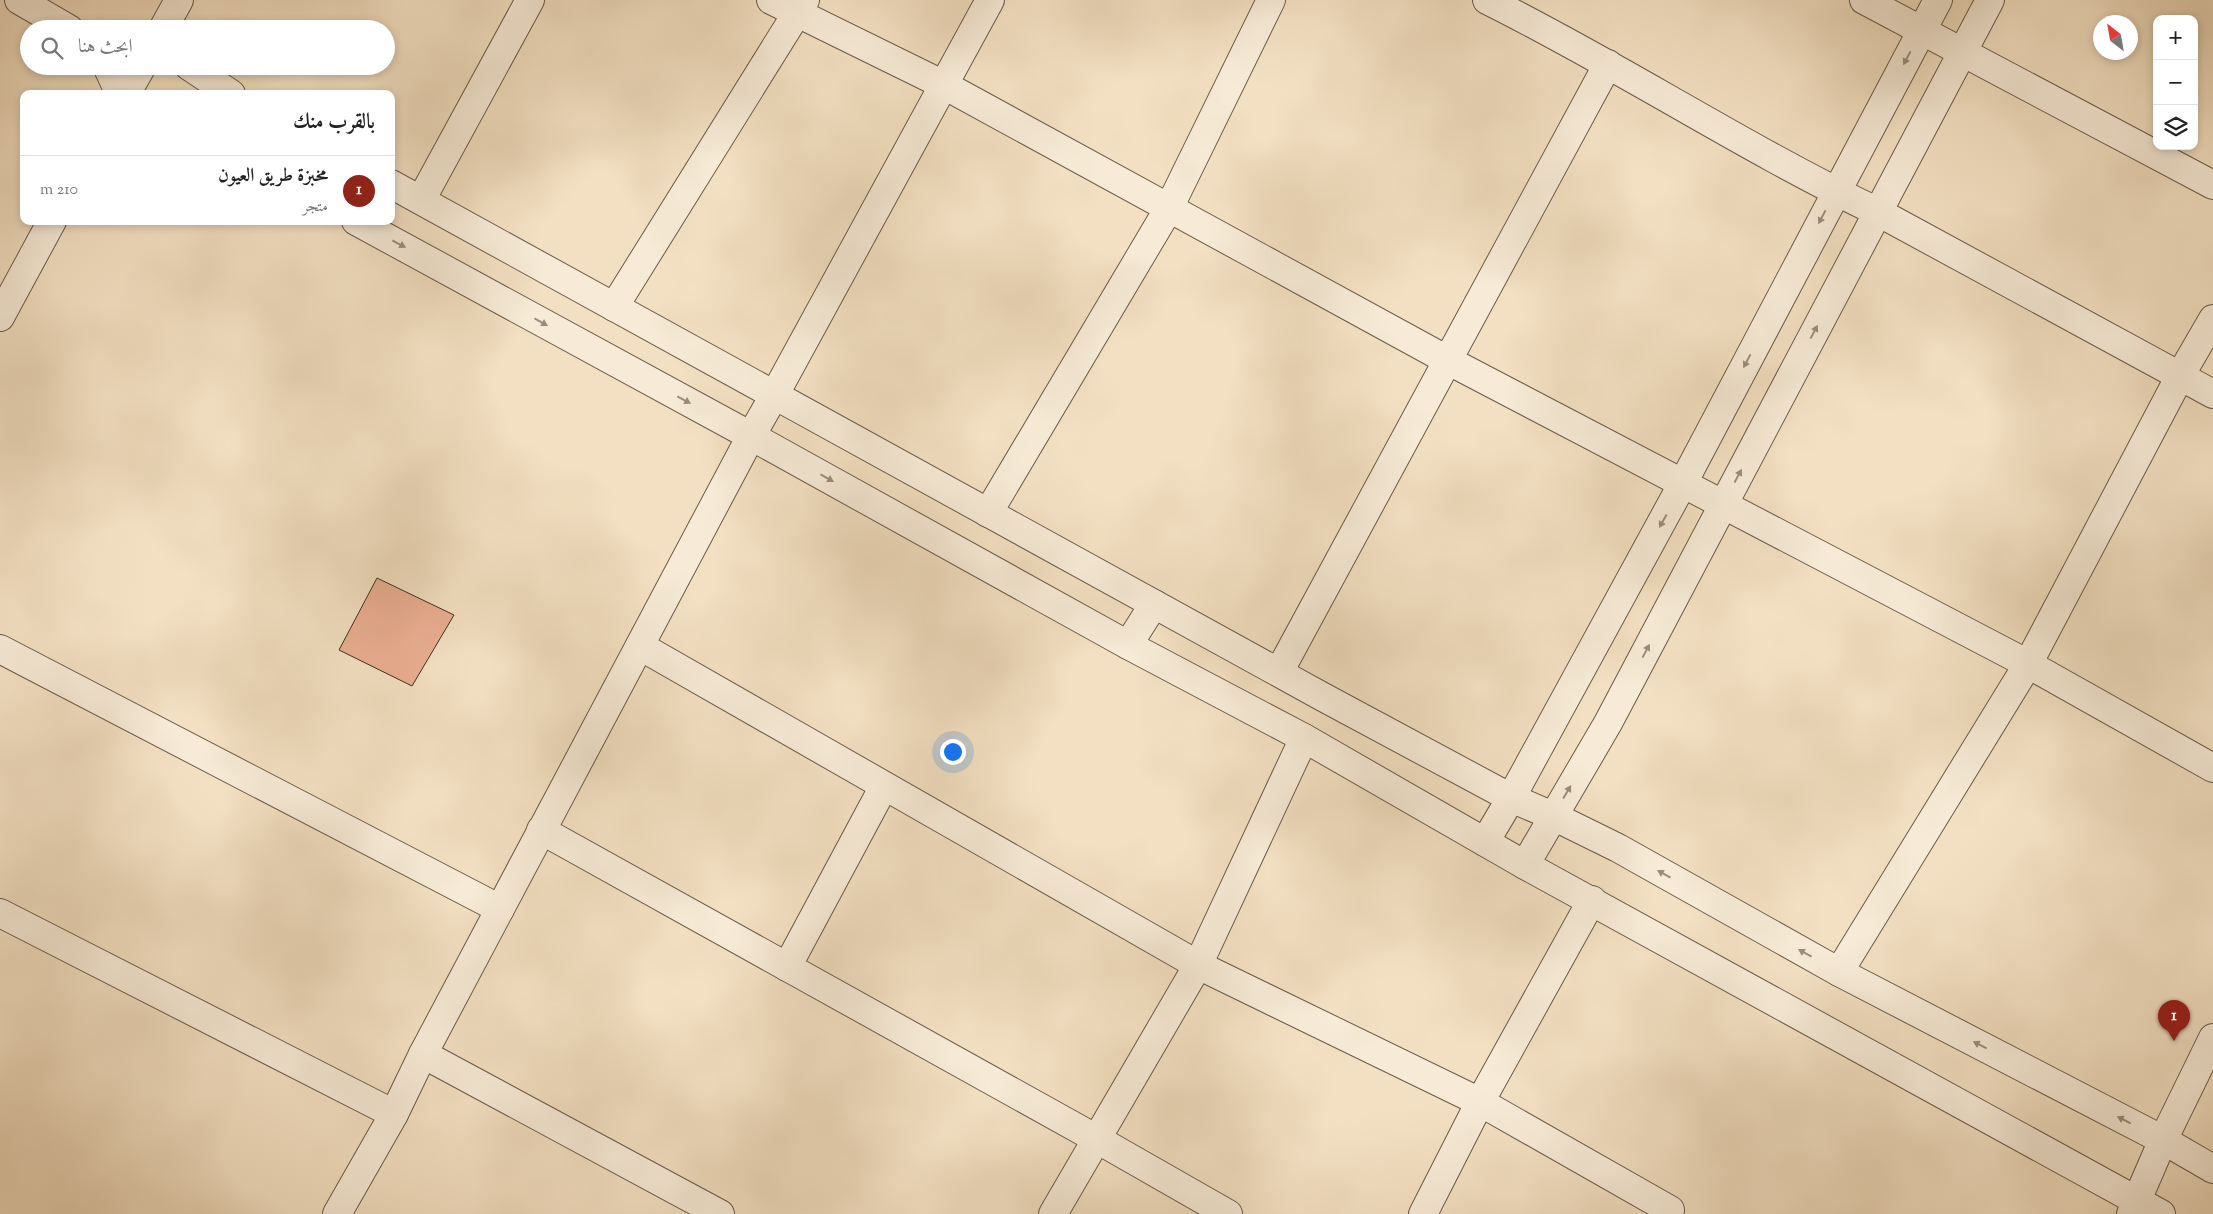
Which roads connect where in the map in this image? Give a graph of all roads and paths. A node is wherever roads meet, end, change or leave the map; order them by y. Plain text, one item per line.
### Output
1 (19, 0) edge
2 (179, 0) edge
3 (530, 0) edge
4 (771, 0) edge
5 (990, 0) edge
6 (1271, 0) edge
7 (1864, 0) edge
8 (1938, 0) edge
9 (1990, 0) edge
10 (1496, 2) edge
11 (801, 7) edge
12 (53, 20) edge
13 (168, 20) edge
14 (1921, 31) junction
15 (1961, 52) junction
16 (1608, 64) junction
17 (111, 75) edge
18 (137, 75) edge
19 (202, 75) edge
20 (944, 85) junction
21 (118, 90) edge
22 (128, 90) edge
23 (225, 90) edge
24 (2213, 185) edge
25 (395, 186) edge
26 (1835, 192) junction
27 (421, 200) junction
28 (1169, 208) junction
29 (1878, 212) junction
30 (50, 225) edge
31 (363, 225) edge
32 (614, 307) junction
33 (0, 317) edge
34 (2213, 319) edge
35 (1449, 361) junction
36 (2180, 376) junction
37 (775, 394) junction
38 (2213, 394) edge
39 (750, 436) junction
40 (1683, 483) junction
41 (1723, 503) junction
42 (988, 513) junction
43 (1154, 604) junction
44 (1128, 644) junction
45 (640, 646) junction
46 (0, 649) edge
47 (2028, 664) junction
48 (1279, 672) junction
49 (1304, 738) junction
50 (2213, 768) edge
51 (884, 786) junction
52 (1511, 798) junction
53 (1553, 816) junction
54 (541, 830) junction
55 (1485, 842) junction
56 (1525, 865) junction
57 (1592, 900) junction
58 (500, 909) junction
59 (0, 913) edge
60 (1198, 965) junction
61 (787, 967) junction
62 (1839, 972) junction
63 (2213, 1038) edge
64 (423, 1054) junction
65 (1480, 1102) junction
66 (394, 1114) junction
67 (1095, 1138) junction
68 (2163, 1140) junction
69 (2213, 1169) edge
70 (2134, 1207) edge
71 (1670, 1210) dead end
72 (337, 1214) edge
73 (720, 1214) edge
74 (1052, 1214) edge
75 (1228, 1214) edge
76 (1423, 1214) edge
77 (2161, 1214) edge

1 - 12 street
2 - 13 street
3 - 27 street
4 - 11 street
5 - 20 street
6 - 28 street
7 - 14 street
8 - 14 street
9 - 15 street
10 - 16 street
11 - 20 street
11 - 32 street
14 - 15 street
14 -> 26 street
15 - 24 street
15 - 29 street
16 - 26 street
16 - 35 street
17 - 21 street
18 - 22 street
19 - 23 street
20 - 28 street
20 - 37 street
25 - 27 street
26 - 29 street
26 -> 40 street
27 - 32 street
28 - 35 street
28 - 42 street
29 - 36 street
41 -> 29 street
30 - 33 street
31 -> 39 street
32 - 37 street
34 - 36 street
35 - 40 street
35 - 48 street
36 - 38 street
36 - 47 street
37 - 39 street
37 - 42 street
39 -> 44 street
39 - 45 street
40 - 41 street
40 -> 52 street
41 - 47 street
53 -> 41 street
42 - 43 street
43 - 44 street
43 - 48 street
44 - 49 street
45 - 51 street
45 - 54 street
46 - 58 street
47 - 50 street
47 - 62 street
48 - 52 street
49 - 55 street
49 - 60 street
51 - 60 street
51 - 61 street
52 - 53 street
52 - 55 street
53 - 56 street
62 -> 53 street
54 - 58 street
54 - 61 street
55 - 56 street
56 - 57 street
57 - 65 street
57 - 70 street
58 - 64 street
59 - 66 street
60 - 65 street
60 - 67 street
61 - 67 street
68 -> 62 street
63 - 68 street
64 - 66 street
64 - 73 street
65 - 71 street
65 - 76 street
66 - 72 street
67 - 74 street
67 - 75 street
68 - 69 street
68 - 70 street
70 - 77 street

